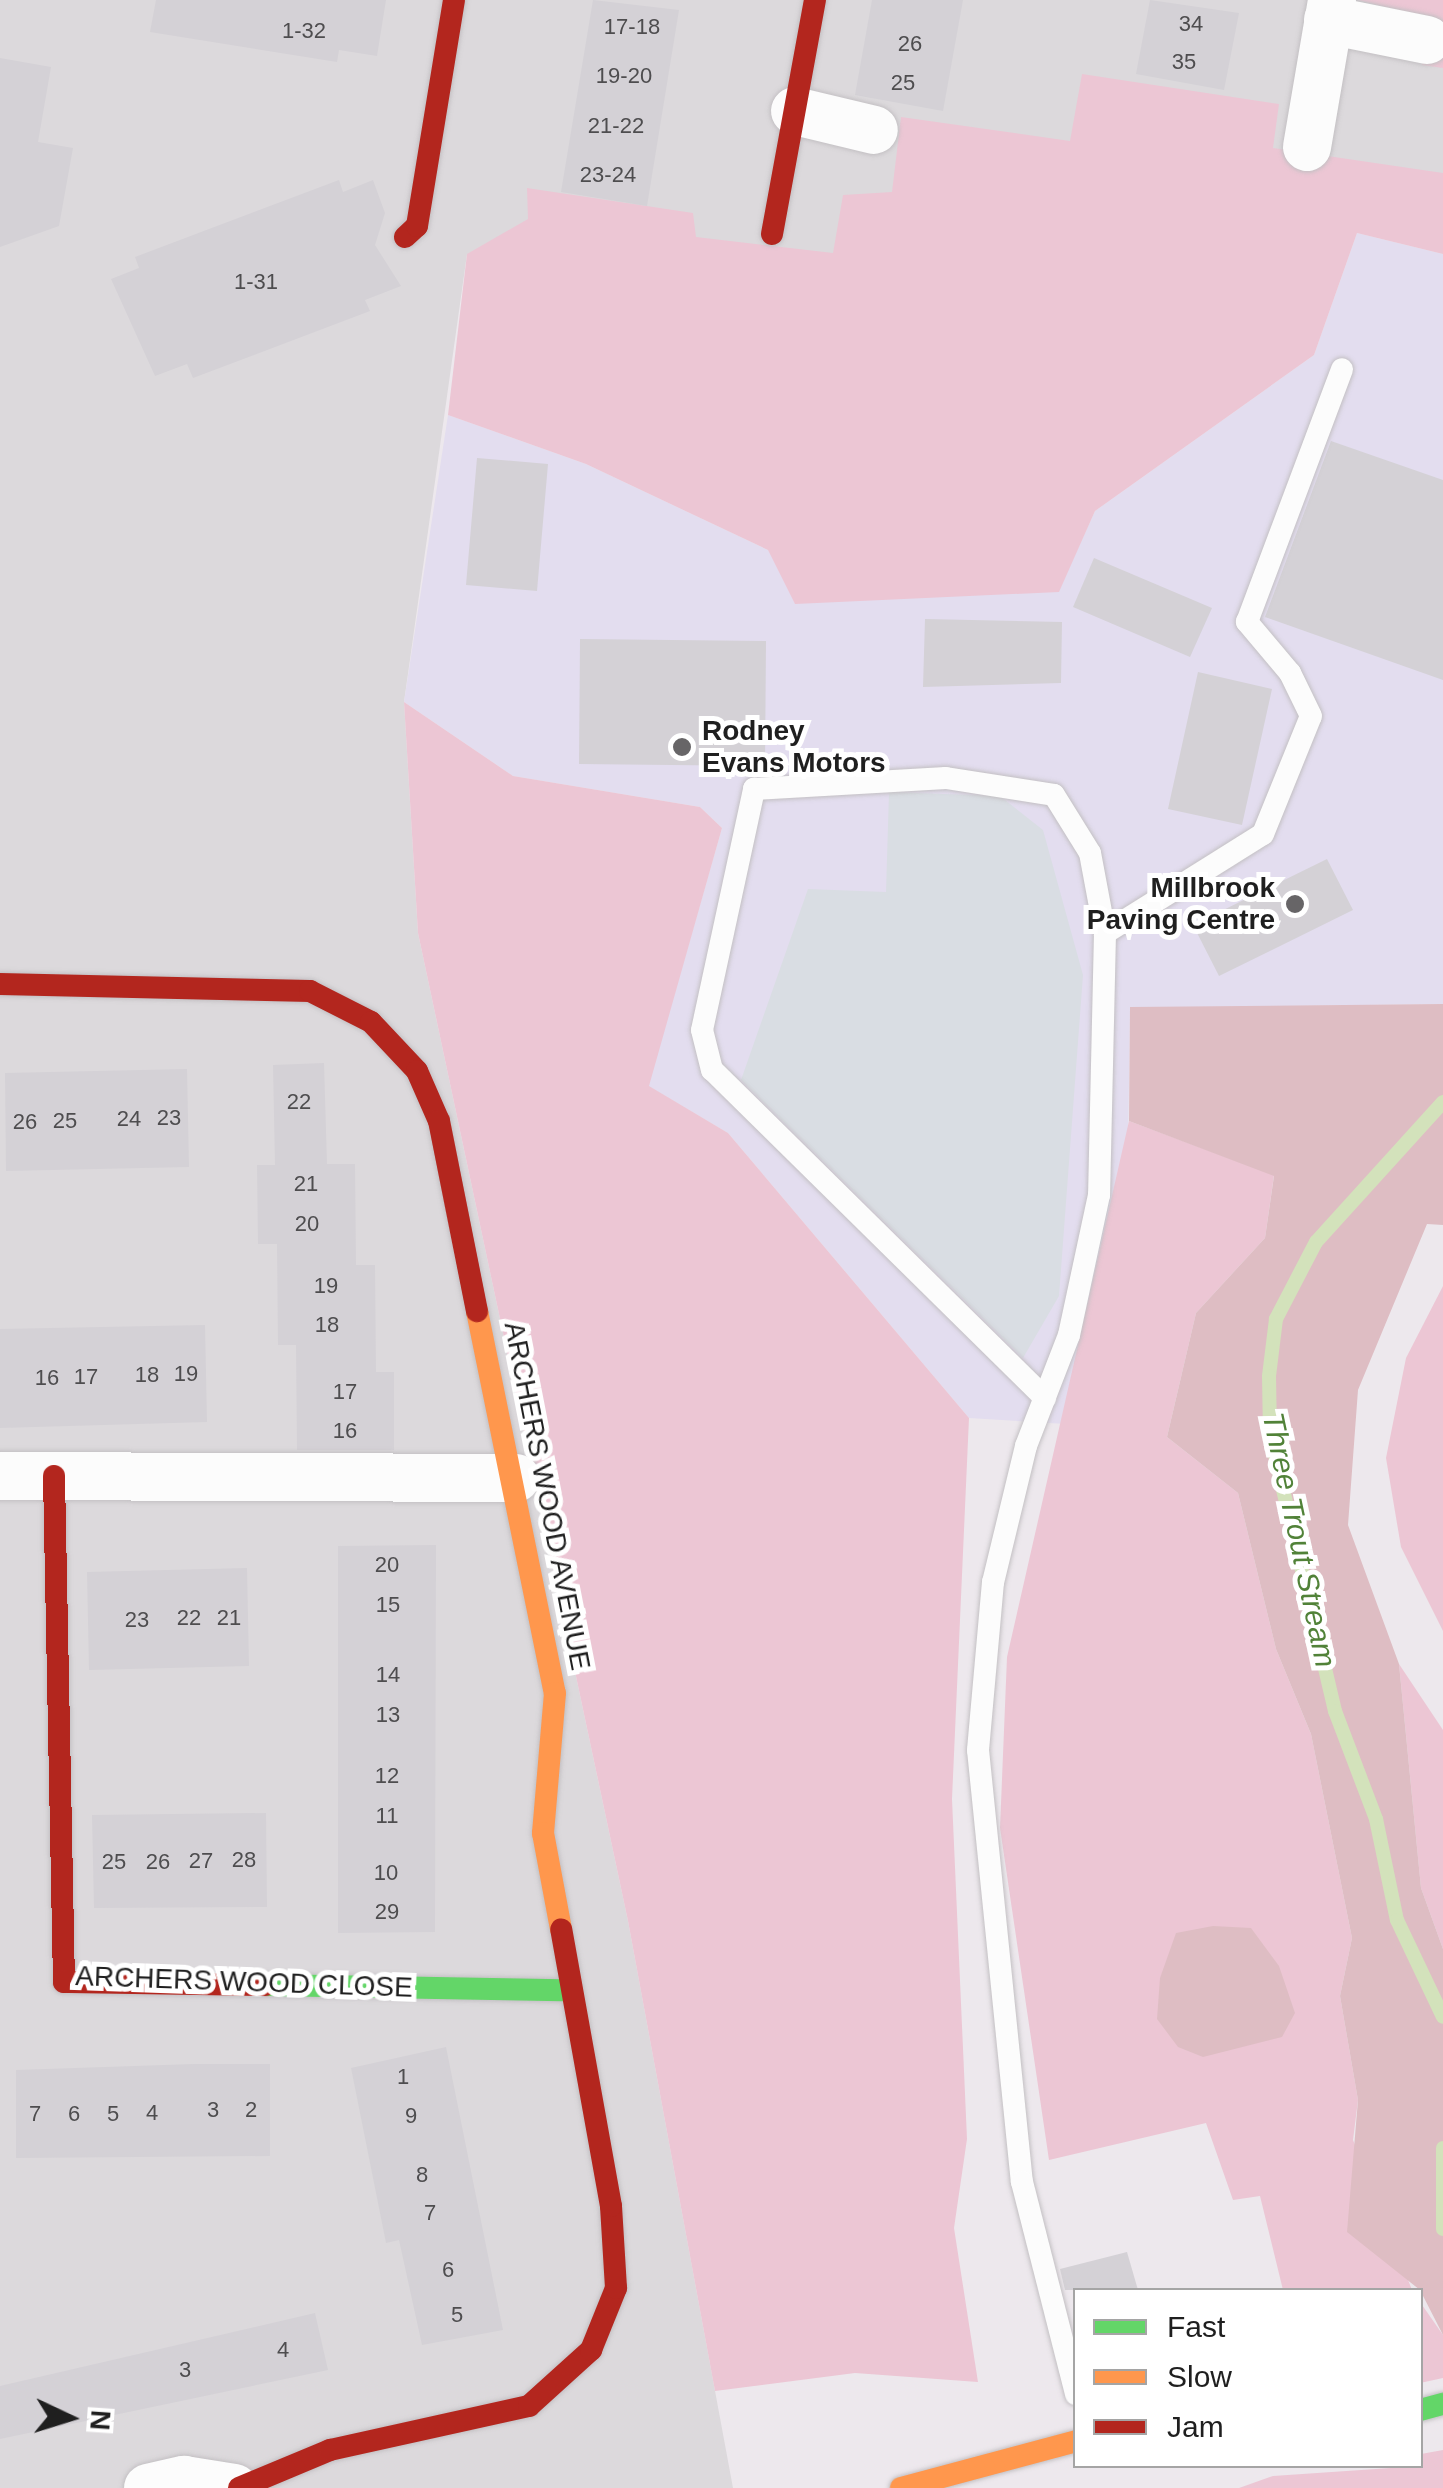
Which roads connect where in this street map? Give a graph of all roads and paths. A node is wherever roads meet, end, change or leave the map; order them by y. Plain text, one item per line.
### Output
1 (454, 0) edge
2 (815, 0) edge
3 (1330, 10) edge
4 (1426, 40) dead end
5 (795, 111) junction
6 (874, 130) dead end
7 (1306, 147) dead end
8 (772, 234) dead end
9 (406, 236) dead end
10 (1342, 369) dead end
11 (1105, 933) junction
12 (0, 984) edge
13 (1044, 1398) junction
14 (0, 1476) edge
15 (54, 1476) junction
16 (516, 1478) junction
17 (565, 1990) junction
18 (1073, 2382) edge
19 (1073, 2441) edge
20 (148, 2488) edge
21 (236, 2488) edge
22 (902, 2488) edge

1 - 9 street
2 - 5 street
3 - 4 street
3 - 7 street
5 - 6 street
5 - 8 street
10 - 11 lane
11 - 13 lane
11 - 13 lane
12 - 16 street, ARCHERS WOOD AVENUE
13 - 18 lane
14 - 15 street
15 - 16 street
15 - 17 street, ARCHERS WOOD CLOSE
16 - 17 street, ARCHERS WOOD AVENUE
17 - 21 street, ARCHERS WOOD AVENUE
19 - 22 street
20 - 21 street

